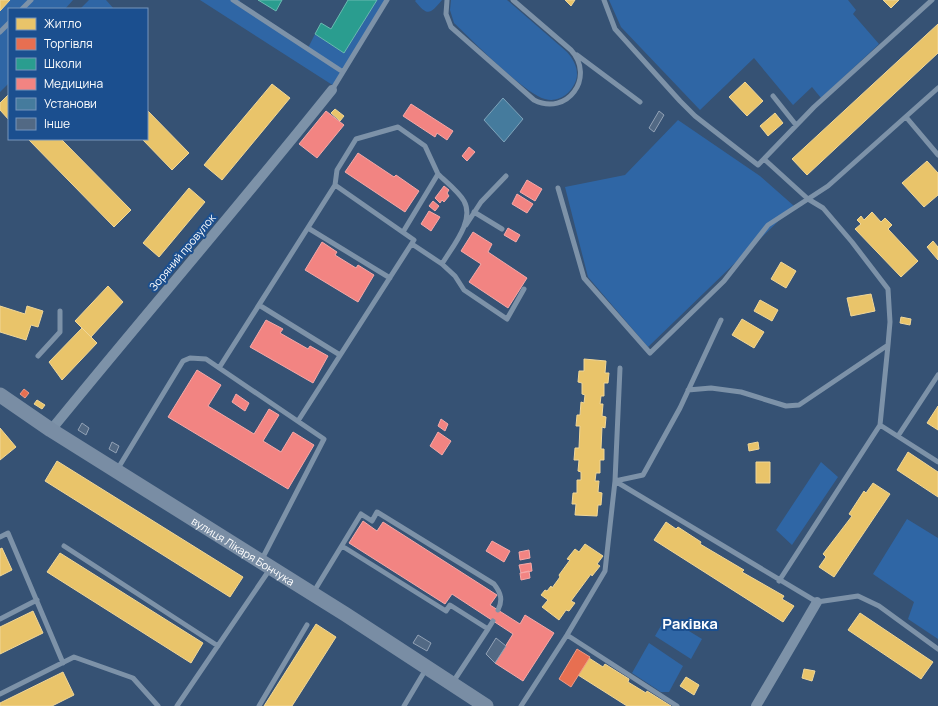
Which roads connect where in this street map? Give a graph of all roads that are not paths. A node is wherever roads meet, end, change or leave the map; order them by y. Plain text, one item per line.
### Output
1 (31, 0) edge
2 (233, 0) edge
3 (387, 0) edge
4 (447, 0) edge
5 (513, 0) edge
6 (604, 0) edge
7 (932, 0) edge
8 (23, 8) edge
9 (8, 24) edge
10 (0, 32) edge
11 (571, 50) junction
12 (343, 72) junction
13 (938, 88) edge
14 (332, 90) joint
15 (773, 96) dead end
16 (640, 102) dead end
17 (906, 118) junction
18 (796, 125) junction
19 (938, 155) edge
20 (764, 158) junction
21 (438, 174) junction
22 (506, 176) dead end
23 (335, 185) junction
24 (558, 188) dead end
25 (808, 199) junction
26 (474, 212) junction
27 (464, 227) junction
28 (308, 228) junction
29 (502, 230) dead end
30 (404, 232) junction
31 (412, 244) junction
32 (442, 264) junction
33 (390, 278) junction
34 (524, 289) dead end
35 (259, 305) junction
36 (60, 311) dead end
37 (721, 320) dead end
38 (888, 345) junction
39 (340, 355) junction
40 (38, 356) dead end
41 (219, 368) junction
42 (620, 368) dead end
43 (938, 374) edge
44 (688, 390) junction
45 (0, 395) edge
46 (298, 421) junction
47 (880, 425) junction
48 (51, 430) junction
49 (898, 436) junction
50 (938, 462) edge
51 (116, 471) junction
52 (615, 481) junction
53 (0, 537) edge
54 (64, 546) dead end
55 (342, 546) junction
56 (265, 565) junction
57 (780, 581) junction
58 (313, 594) junction
59 (37, 600) junction
60 (817, 602) junction
61 (498, 610) dead end
62 (0, 619) edge
63 (493, 621) dead end
64 (307, 625) dead end
65 (488, 630) junction
66 (567, 635) junction
67 (218, 646) junction
68 (938, 649) edge
69 (63, 663) junction
70 (426, 668) junction
71 (452, 684) junction
72 (0, 694) edge
73 (158, 706) edge
74 (177, 706) edge
75 (259, 706) edge
76 (404, 706) edge
77 (486, 706) edge
78 (521, 706) edge
79 (677, 706) edge
80 (756, 706) edge

1 - 8 lane
2 - 12 lane
3 - 12 lane
4 - 11 lane
5 - 11 lane
6 - 20 lane
7 - 18 lane
9 - 10 lane
11 - 16 lane
12 - 14 lane
13 - 17 lane
14 - 48 street, Зоряний провулок
15 - 18 lane
17 - 19 lane
17 - 25 lane
18 - 20 lane
20 - 25 lane
21 - 23 lane
21 - 27 lane
21 - 30 lane
22 - 26 lane
23 - 28 lane
23 - 30 lane
24 - 25 lane
25 - 38 lane
26 - 27 lane
26 - 29 lane
27 - 32 lane
28 - 33 lane
28 - 35 lane
30 - 31 lane
31 - 32 lane
31 - 33 lane
32 - 34 lane
33 - 39 lane
35 - 39 lane
35 - 41 lane
36 - 40 lane
37 - 44 lane
38 - 44 lane
38 - 47 lane
39 - 46 lane
41 - 46 lane
41 - 51 lane
42 - 52 lane
43 - 49 lane
44 - 52 lane
45 - 48 street, вулиця Лікаря Бончука
46 - 56 lane
47 - 49 lane
47 - 57 lane
48 - 51 street, вулиця Лікаря Бончука
49 - 50 lane
51 - 56 street, вулиця Лікаря Бончука
52 - 57 lane
52 - 66 lane
53 - 59 lane
54 - 67 lane
55 - 58 lane
55 - 61 lane
55 - 65 lane
56 - 58 street, вулиця Лікаря Бончука
56 - 67 lane
57 - 60 lane
58 - 70 street, вулиця Лікаря Бончука
59 - 62 lane
59 - 69 lane
60 - 68 lane
60 - 80 street
63 - 65 lane
64 - 75 lane
65 - 71 lane
66 - 78 lane
66 - 79 lane
67 - 74 lane
69 - 72 lane
69 - 73 lane
70 - 71 street, вулиця Лікаря Бончука
70 - 76 lane
71 - 77 street, вулиця Лікаря Бончука

